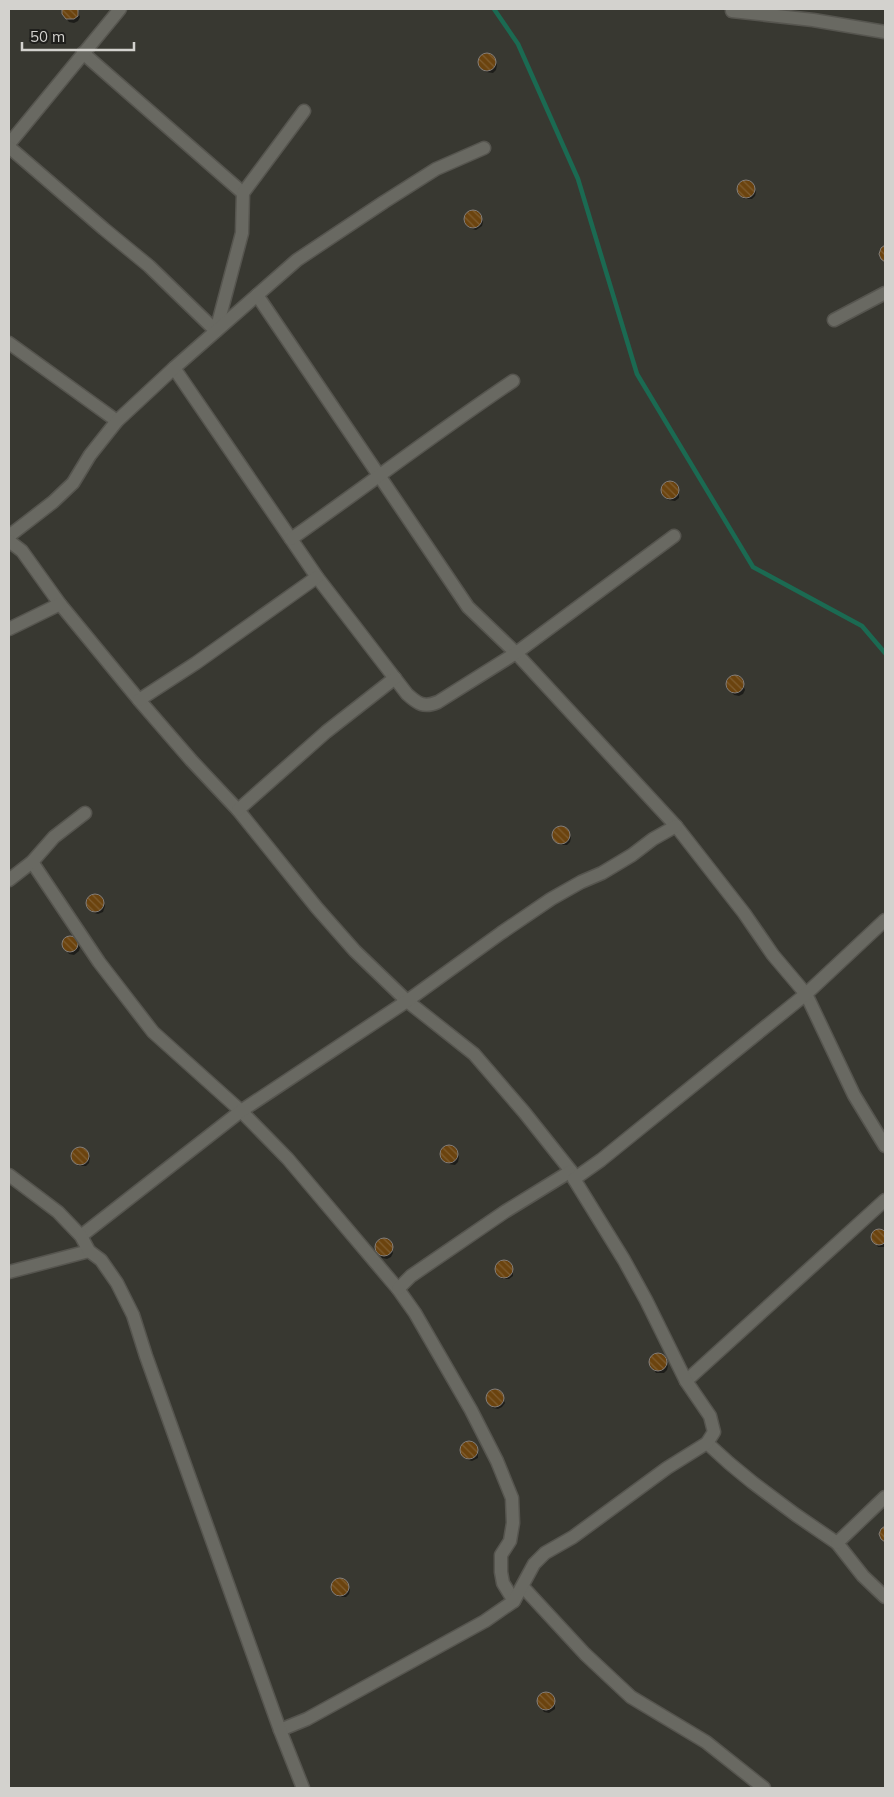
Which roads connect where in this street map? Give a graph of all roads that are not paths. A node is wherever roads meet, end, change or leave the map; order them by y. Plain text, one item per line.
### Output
1 (120, 9) edge
2 (732, 11) dead end
3 (885, 32) edge
4 (83, 53) junction
5 (304, 111) dead end
6 (9, 146) edge
7 (484, 148) dead end
8 (243, 194) junction
9 (885, 293) edge
10 (257, 295) junction
11 (834, 320) dead end
12 (216, 331) junction
13 (9, 343) edge
14 (174, 368) junction
15 (513, 381) dead end
16 (117, 421) junction
17 (379, 477) junction
18 (9, 536) edge
19 (674, 536) dead end
20 (292, 540) junction
21 (9, 541) edge
22 (317, 577) junction
23 (60, 604) junction
24 (9, 629) edge
25 (516, 653) junction
26 (395, 678) junction
27 (139, 700) junction
28 (238, 810) junction
29 (85, 813) dead end
30 (676, 826) junction
31 (32, 862) junction
32 (9, 880) edge
33 (885, 920) edge
34 (806, 994) junction
35 (407, 1001) junction
36 (241, 1111) junction
37 (885, 1146) edge
38 (9, 1175) edge
39 (573, 1175) junction
40 (885, 1200) edge
41 (81, 1236) junction
42 (89, 1251) junction
43 (9, 1272) edge
44 (398, 1289) junction
45 (686, 1381) junction
46 (707, 1442) junction
47 (885, 1497) edge
48 (836, 1543) junction
49 (523, 1587) junction
50 (885, 1597) edge
51 (514, 1601) junction
52 (280, 1730) junction
53 (303, 1788) edge
54 (764, 1788) edge

1 - 4 street
2 - 3 street
4 - 6 street
4 - 8 street
5 - 8 street
6 - 12 street
7 - 10 street
8 - 12 street
9 - 11 street
10 - 12 street
10 - 17 street
12 - 14 street
13 - 16 street
14 - 16 street
14 - 20 street
15 - 17 street
16 - 18 street
17 - 20 street
17 - 25 street
19 - 25 street
20 - 22 street
21 - 23 street
22 - 26 street
22 - 27 street
23 - 24 street
23 - 27 street
25 - 26 street
25 - 30 street
26 - 28 street
27 - 28 street
28 - 35 street
29 - 31 street
30 - 34 street
30 - 35 street
31 - 32 street
31 - 36 street
33 - 34 street
34 - 37 street
34 - 39 street
35 - 36 street
35 - 39 street
36 - 41 street
36 - 44 street
38 - 41 street
39 - 44 street
39 - 45 street
40 - 45 street
41 - 42 street
42 - 43 street
42 - 52 street
44 - 51 street
45 - 46 street
46 - 48 street
46 - 49 street
47 - 48 street
48 - 50 street
49 - 51 street
49 - 54 street
51 - 52 street
52 - 53 street

